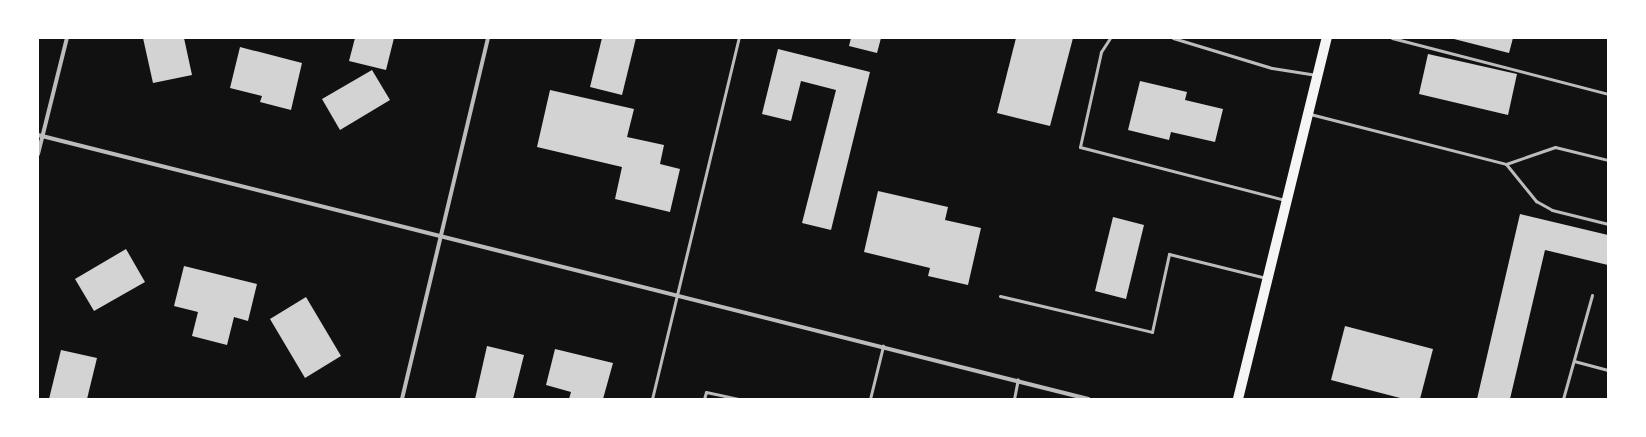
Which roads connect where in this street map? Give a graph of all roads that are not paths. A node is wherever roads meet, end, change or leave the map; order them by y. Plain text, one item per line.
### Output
1 (67, 38) edge
2 (488, 38) edge
3 (739, 38) edge
4 (1110, 38) edge
5 (1173, 38) edge
6 (1327, 38) edge
7 (1392, 38) edge
8 (1318, 75) junction
9 (1608, 94) edge
10 (1308, 113) junction
11 (40, 135) edge
12 (38, 154) edge
13 (1608, 160) edge
14 (1506, 164) junction
15 (1287, 200) junction
16 (1608, 224) edge
17 (441, 236) junction
18 (1268, 278) junction
19 (677, 294) junction
20 (1592, 295) dead end
21 (1000, 296) dead end
22 (883, 346) junction
23 (1574, 361) junction
24 (1608, 370) edge
25 (1018, 379) junction
26 (402, 399) edge
27 (652, 399) edge
28 (704, 399) edge
29 (738, 399) edge
30 (870, 399) edge
31 (1014, 399) edge
32 (1088, 399) edge
33 (1238, 399) edge
34 (1563, 399) edge

1 - 11 street
2 - 17 street
3 - 19 lane
4 - 15 lane
5 - 8 lane
6 - 8 main road
7 - 9 lane
8 - 10 main road
10 - 14 lane
10 - 15 main road
11 - 12 street
11 - 17 street
13 - 14 lane
14 - 16 lane
15 - 18 main road
17 - 19 street
17 - 26 street
18 - 21 lane
18 - 33 main road
19 - 22 street
19 - 27 lane
20 - 23 lane
22 - 25 street
22 - 30 lane
23 - 24 lane
23 - 34 lane
25 - 31 lane
25 - 32 street
28 - 29 lane

